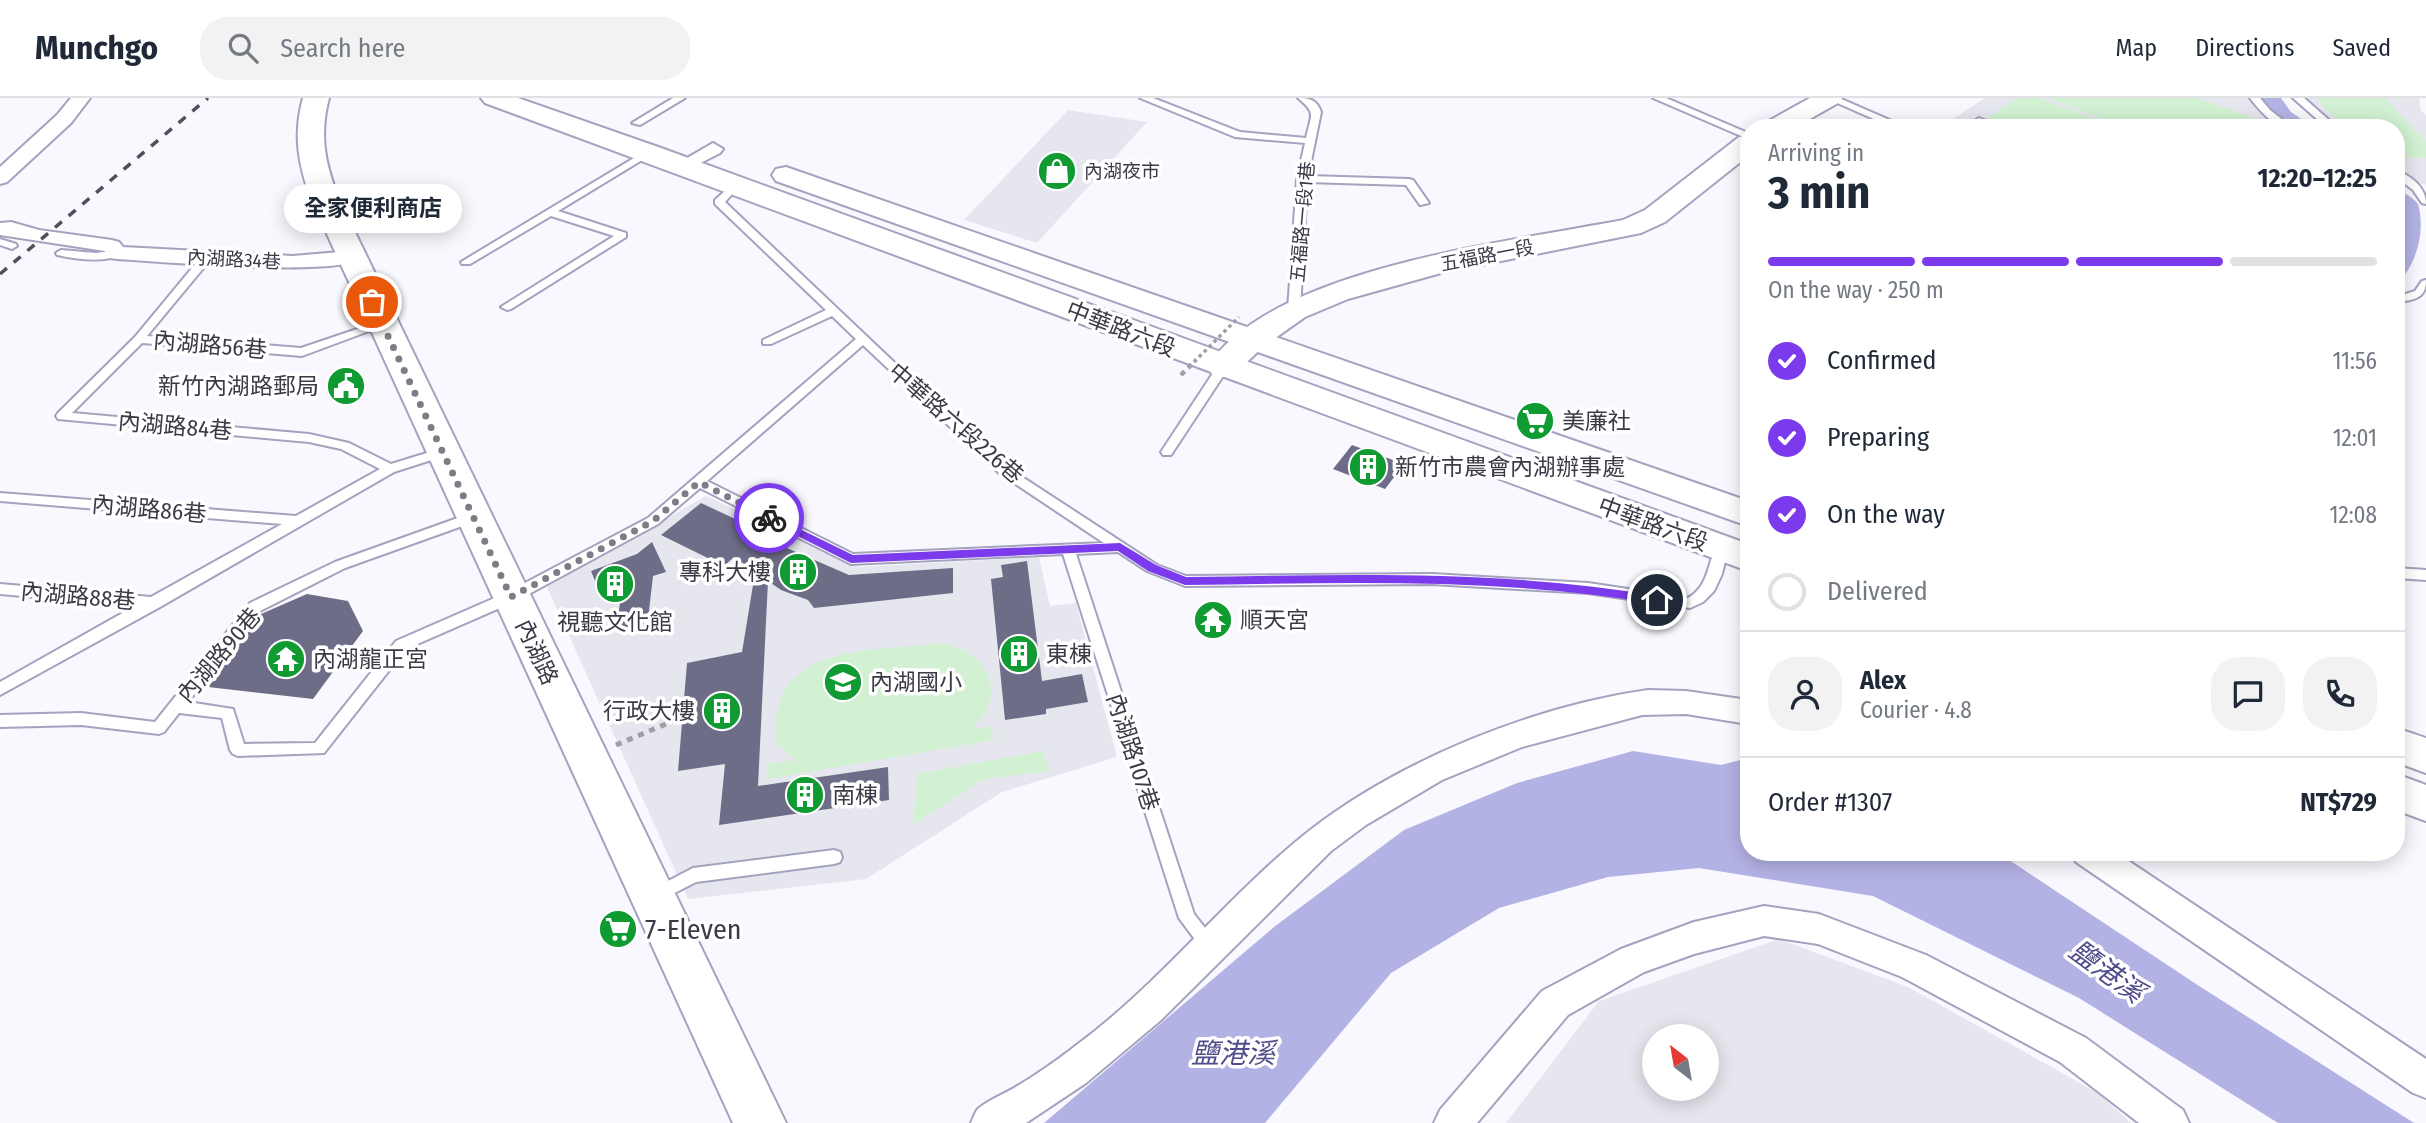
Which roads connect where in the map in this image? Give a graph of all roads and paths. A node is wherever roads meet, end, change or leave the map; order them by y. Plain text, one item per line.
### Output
1 (81, 98) edge
2 (316, 98) edge
3 (494, 98) edge
4 (562, 98) edge
5 (680, 98) edge
6 (1145, 98) edge
7 (1303, 98) edge
8 (1658, 98) edge
9 (1830, 98) edge
10 (2255, 98) edge
11 (2298, 98) edge
12 (1791, 119) edge
13 (1881, 119) edge
14 (2276, 119) edge
15 (2322, 119) edge
16 (637, 123) junction
17 (1740, 133) edge
18 (1311, 141) junction
19 (713, 149) junction
20 (1740, 149) edge
21 (649, 152) junction
22 (685, 165) junction
23 (0, 178) edge
24 (1302, 179) junction
25 (2405, 179) edge
26 (736, 184) junction
27 (2421, 189) edge
28 (2426, 201) edge
29 (1424, 203) dead end
30 (550, 212) junction
31 (6, 237) edge
32 (0, 242) edge
33 (61, 253) dead end
34 (117, 253) junction
35 (351, 257) junction
36 (206, 258) junction
37 (466, 262) dead end
38 (2426, 283) edge
39 (2405, 297) edge
40 (507, 307) dead end
41 (1294, 310) junction
42 (832, 312) junction
43 (382, 324) junction
44 (1246, 328) junction
45 (139, 339) junction
46 (862, 340) junction
47 (767, 342) dead end
48 (1223, 367) junction
49 (1181, 375) dead end
50 (443, 452) junction
51 (1167, 452) dead end
52 (390, 470) junction
53 (699, 482) junction
54 (0, 497) edge
55 (1740, 511) edge
56 (474, 517) junction
57 (299, 521) junction
58 (1120, 547) junction
59 (1068, 549) junction
60 (1735, 554) edge
61 (2405, 574) edge
62 (2426, 575) edge
63 (0, 589) edge
64 (511, 597) junction
65 (155, 603) junction
66 (0, 689) edge
67 (176, 706) junction
68 (1740, 711) edge
69 (0, 721) edge
70 (673, 721) dead end
71 (2405, 748) edge
72 (2426, 756) edge
73 (586, 757) junction
74 (2405, 795) edge
75 (2426, 803) edge
76 (834, 857) dead end
77 (2101, 861) edge
78 (653, 898) junction
79 (1212, 947) junction
80 (2426, 1080) edge
81 (760, 1123) edge
82 (990, 1123) edge
83 (1454, 1123) edge
84 (2170, 1123) edge

1 - 23 street
2 - 35 main road, 內湖路
3 - 21 main road, 中華路六段
4 - 16 main road, 中華路六段
5 - 16 lane
6 - 18 lane
7 - 18 lane, 五福路一段1巷
8 - 17 lane
9 - 12 main road
9 - 13 lane
10 - 14 lane
11 - 15 lane
16 - 19 main road, 中華路六段
18 - 24 lane, 五福路一段1巷
19 - 22 street
19 - 44 main road, 中華路六段
20 - 41 main road, 五福路一段
21 - 22 main road, 中華路六段
21 - 30 lane
22 - 26 main road, 中華路六段
24 - 29 lane
24 - 41 lane, 五福路一段1巷
25 - 27 lane
26 - 42 lane, 中華路六段226巷
26 - 48 main road, 中華路六段
27 - 28 lane
30 - 37 lane
30 - 40 lane
31 - 32 lane, 內湖路34巷
31 - 34 street, 內湖路34巷
33 - 34 lane, 內湖路34巷
34 - 36 street, 內湖路34巷
35 - 36 street, 內湖路34巷
35 - 43 main road, 內湖路
36 - 45 lane, 內湖路56巷
38 - 39 lane
41 - 44 main road, 五福路一段
42 - 46 lane, 中華路六段226巷
42 - 47 lane
43 - 45 lane, 內湖路56巷
43 - 50 main road, 內湖路
44 - 48 main road, 五福路一段
44 - 49 path, bridge
44 - 55 main road, 中華路六段
45 - 52 lane, 內湖路84巷
46 - 53 lane
46 - 58 lane, 中華路六段226巷
48 - 51 lane
48 - 60 main road, 中華路六段
50 - 52 lane
50 - 56 main road, 內湖路
52 - 57 lane
53 - 59 lane
53 - 64 lane
54 - 57 lane, 內湖路86巷
56 - 64 main road, 內湖路
56 - 67 lane, 內湖路90巷
57 - 65 lane
58 - 59 lane
58 - 60 lane, 中華路六段226巷
59 - 79 lane, 內湖路107巷
61 - 62 lane
63 - 65 lane, 內湖路88巷
64 - 67 lane
64 - 73 main road, 內湖路
65 - 66 lane
67 - 69 lane, 內湖路90巷
68 - 79 street
70 - 73 path
71 - 72 main road
73 - 78 main road, 內湖路
74 - 75 main road
76 - 78 lane
77 - 80 street
78 - 81 main road, 內湖路
79 - 82 street
83 - 84 street

